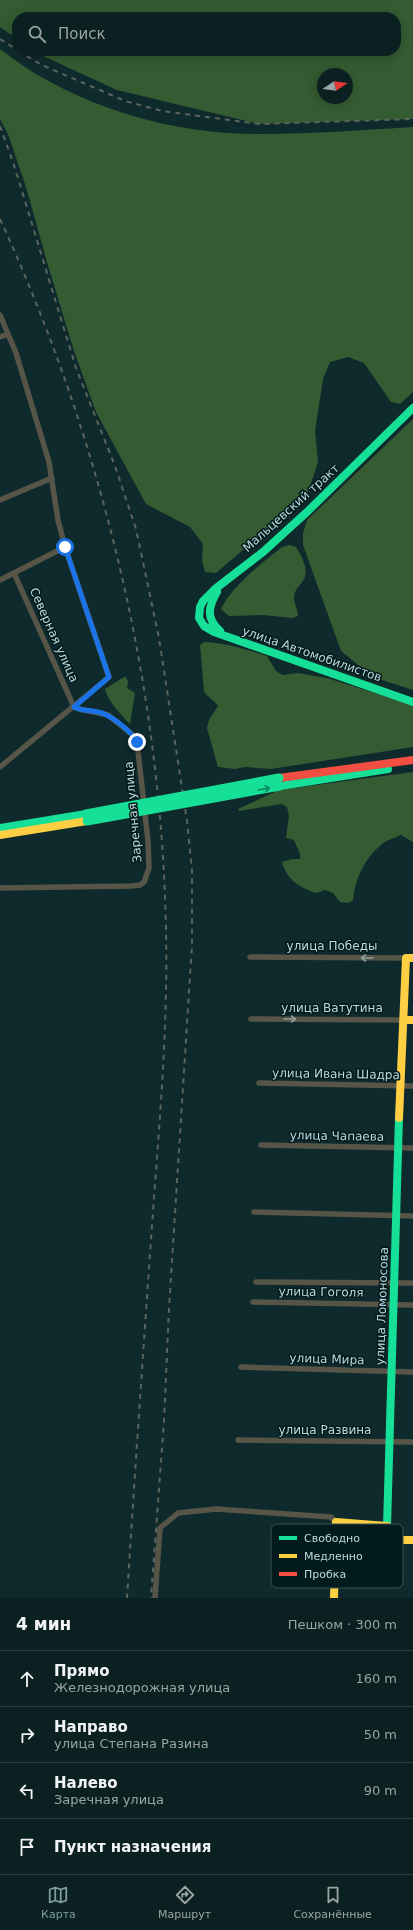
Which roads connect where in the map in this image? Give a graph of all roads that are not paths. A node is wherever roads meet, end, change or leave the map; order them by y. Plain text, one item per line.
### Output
1 (0, 315) edge
2 (8, 334) junction
3 (0, 337) edge
4 (413, 408) edge
5 (52, 478) junction
6 (0, 500) edge
7 (65, 547) junction
8 (14, 572) junction
9 (0, 580) edge
10 (206, 623) joint
11 (413, 702) edge
12 (74, 707) junction
13 (413, 760) edge
14 (413, 766) edge
15 (0, 767) edge
16 (280, 782) junction
17 (87, 817) junction
18 (0, 828) edge
19 (0, 835) edge
20 (0, 888) edge
21 (250, 957) dead end
22 (410, 958) edge
23 (251, 1019) dead end
24 (408, 1020) edge
25 (259, 1084) dead end
26 (400, 1086) junction
27 (413, 1086) edge
28 (261, 1145) dead end
29 (399, 1148) junction
30 (413, 1148) edge
31 (254, 1212) dead end
32 (397, 1215) junction
33 (413, 1216) edge
34 (256, 1282) dead end
35 (395, 1283) junction
36 (413, 1283) edge
37 (253, 1302) dead end
38 (394, 1304) junction
39 (413, 1304) edge
40 (241, 1367) dead end
41 (392, 1372) junction
42 (413, 1372) edge
43 (238, 1440) dead end
44 (390, 1441) junction
45 (413, 1442) edge
46 (336, 1522) joint
47 (362, 1524) edge
48 (388, 1524) edge
49 (334, 1588) edge
50 (155, 1598) edge
51 (334, 1598) edge

1 - 2 street
2 - 3 street
2 - 5 street
4 - 10 main road, Мальцевский тракт
5 - 6 street
5 - 7 street
7 - 8 street
7 - 12 street
8 - 9 street
8 - 12 street, Северная улица
10 - 11 main road, улица Автомобилистов
12 - 15 street
12 - 20 street, Заречная улица
13 - 16 main road
14 - 16 main road
16 - 17 main road, bridge
17 - 18 main road
17 - 19 main road
22 -> 21 street, улица Победы
22 - 24 main road, улица Ломоносова
23 -> 24 street, улица Ватутина
24 - 26 main road, улица Ломоносова
25 - 26 street, улица Ивана Шадра
26 - 27 street, улица Ивана Шадра
26 - 29 main road, улица Ломоносова
28 - 29 street, улица Чапаева
29 - 30 street, улица Чапаева
29 - 32 main road, улица Ломоносова
31 - 32 street
32 - 33 street
32 - 35 main road, улица Ломоносова
34 - 35 street, улица Гоголя
35 - 36 street, улица Гоголя
35 - 38 main road, улица Ломоносова
37 - 38 street, улица Гоголя
38 - 39 street, улица Гоголя
38 - 41 main road, улица Ломоносова
40 - 41 street, улица Мира
41 - 42 street, улица Мира
41 - 44 main road, улица Ломоносова
43 - 44 street, улица Развина
44 - 45 street, улица Развина
44 - 48 main road, улица Ломоносова
46 - 47 main road
46 - 50 street
49 - 51 main road

